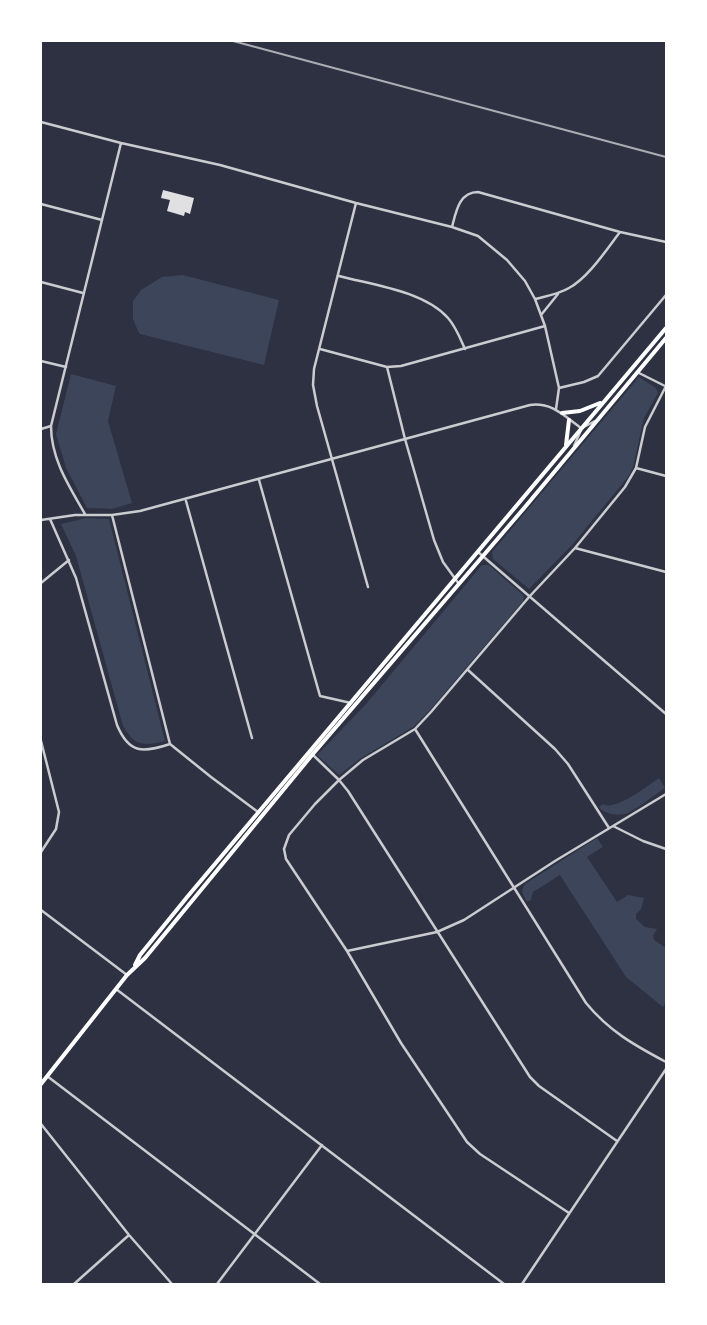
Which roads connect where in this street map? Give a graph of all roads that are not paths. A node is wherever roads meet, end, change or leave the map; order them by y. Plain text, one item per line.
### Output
1 (41, 122) edge
2 (121, 143) junction
3 (356, 203) junction
4 (41, 204) edge
5 (102, 220) junction
6 (452, 227) junction
7 (620, 232) junction
8 (666, 242) edge
9 (339, 276) junction
10 (41, 282) edge
11 (83, 293) junction
12 (559, 293) junction
13 (666, 295) edge
14 (535, 299) junction
15 (541, 314) junction
16 (545, 326) junction
17 (666, 328) edge
18 (666, 338) edge
19 (320, 349) junction
20 (465, 349) junction
21 (41, 361) edge
22 (66, 367) junction
23 (387, 367) junction
24 (637, 372) junction
25 (666, 386) edge
26 (559, 388) junction
27 (602, 402) junction
28 (556, 409) junction
29 (562, 414) junction
30 (598, 419) junction
31 (569, 420) junction
32 (51, 426) junction
33 (581, 428) junction
34 (41, 429) edge
35 (405, 439) junction
36 (566, 447) junction
37 (571, 451) junction
38 (331, 460) junction
39 (636, 468) junction
40 (666, 476) edge
41 (259, 480) junction
42 (186, 500) junction
43 (85, 514) junction
44 (112, 515) junction
45 (50, 519) junction
46 (41, 520) edge
47 (575, 548) junction
48 (478, 552) junction
49 (483, 556) junction
50 (69, 560) junction
51 (666, 572) edge
52 (455, 579) junction
53 (41, 583) edge
54 (460, 584) junction
55 (368, 587) dead end
56 (529, 597) junction
57 (468, 670) junction
58 (351, 703) junction
59 (666, 714) edge
60 (415, 729) junction
61 (252, 738) dead end
62 (41, 741) edge
63 (170, 744) junction
64 (311, 754) junction
65 (339, 780) junction
66 (666, 794) edge
67 (258, 813) junction
68 (263, 816) junction
69 (613, 826) junction
70 (609, 828) junction
71 (666, 849) edge
72 (41, 852) edge
73 (514, 888) junction
74 (41, 910) edge
75 (437, 932) junction
76 (347, 952) junction
77 (134, 967) junction
78 (127, 975) junction
79 (116, 989) junction
80 (666, 1062) edge
81 (666, 1069) edge
82 (47, 1076) junction
83 (41, 1084) edge
84 (41, 1124) edge
85 (617, 1140) junction
86 (322, 1145) junction
87 (569, 1213) junction
88 (254, 1234) junction
89 (129, 1235) junction
90 (74, 1284) edge
91 (172, 1284) edge
92 (217, 1284) edge
93 (320, 1284) edge
94 (504, 1284) edge
95 (522, 1284) edge

1 - 2 street
2 - 3 street
2 - 5 street
3 - 6 street
3 - 9 street
4 - 5 street
5 - 11 street
6 - 7 street
6 - 14 street
7 - 8 street
7 - 12 street
9 - 19 street
9 - 20 street
10 - 11 street
11 - 22 street
12 - 14 street
12 - 15 street
13 - 26 street
14 - 15 street
15 - 16 street
16 - 20 street
16 - 26 street
17 - 27 main road
18 - 24 main road
19 - 23 street
19 - 38 street
20 - 23 street
21 - 22 street
22 - 32 street
23 - 35 street
24 - 25 street
24 - 30 main road
25 - 39 street
26 - 28 street
27 - 29 main road
27 - 33 main road
28 - 29 street
28 - 35 street
29 - 31 street
30 - 33 street
30 - 37 main road
31 - 33 street
31 - 36 main road
32 - 34 street
32 - 43 street
33 - 36 main road
33 - 37 street
35 - 38 street
35 - 52 street
36 - 48 main road
37 - 49 main road
38 - 41 street
38 - 55 street
39 - 40 street
39 - 47 street
41 - 42 street
41 - 58 street
42 - 44 street
42 - 61 street
43 - 44 street
43 - 45 street
44 - 63 street
45 - 46 street
45 - 50 street
47 - 51 street
47 - 56 street
48 - 49 street
48 - 52 main road
49 - 54 main road
49 - 56 street
50 - 53 street
50 - 63 street
52 - 54 street
52 - 58 main road
54 - 64 main road
56 - 57 street
56 - 59 street
57 - 60 street
57 - 70 street
58 - 64 main road
60 - 65 street
60 - 73 street
62 - 72 street
63 - 67 street
64 - 65 street
64 - 67 main road
64 - 68 main road
65 - 75 street
65 - 76 street
66 - 69 street
67 - 68 street
67 - 77 main road
68 - 77 main road
69 - 70 street
69 - 71 street
70 - 73 street
73 - 75 street
73 - 80 street
74 - 78 street
75 - 76 street
75 - 85 street
76 - 87 street
77 - 78 main road
78 - 79 main road
79 - 82 main road
79 - 86 street
81 - 85 street
82 - 83 main road
82 - 88 street
84 - 89 street
85 - 87 street
86 - 88 street
86 - 94 street
87 - 95 street
88 - 92 street
88 - 93 street
89 - 90 street
89 - 91 street

